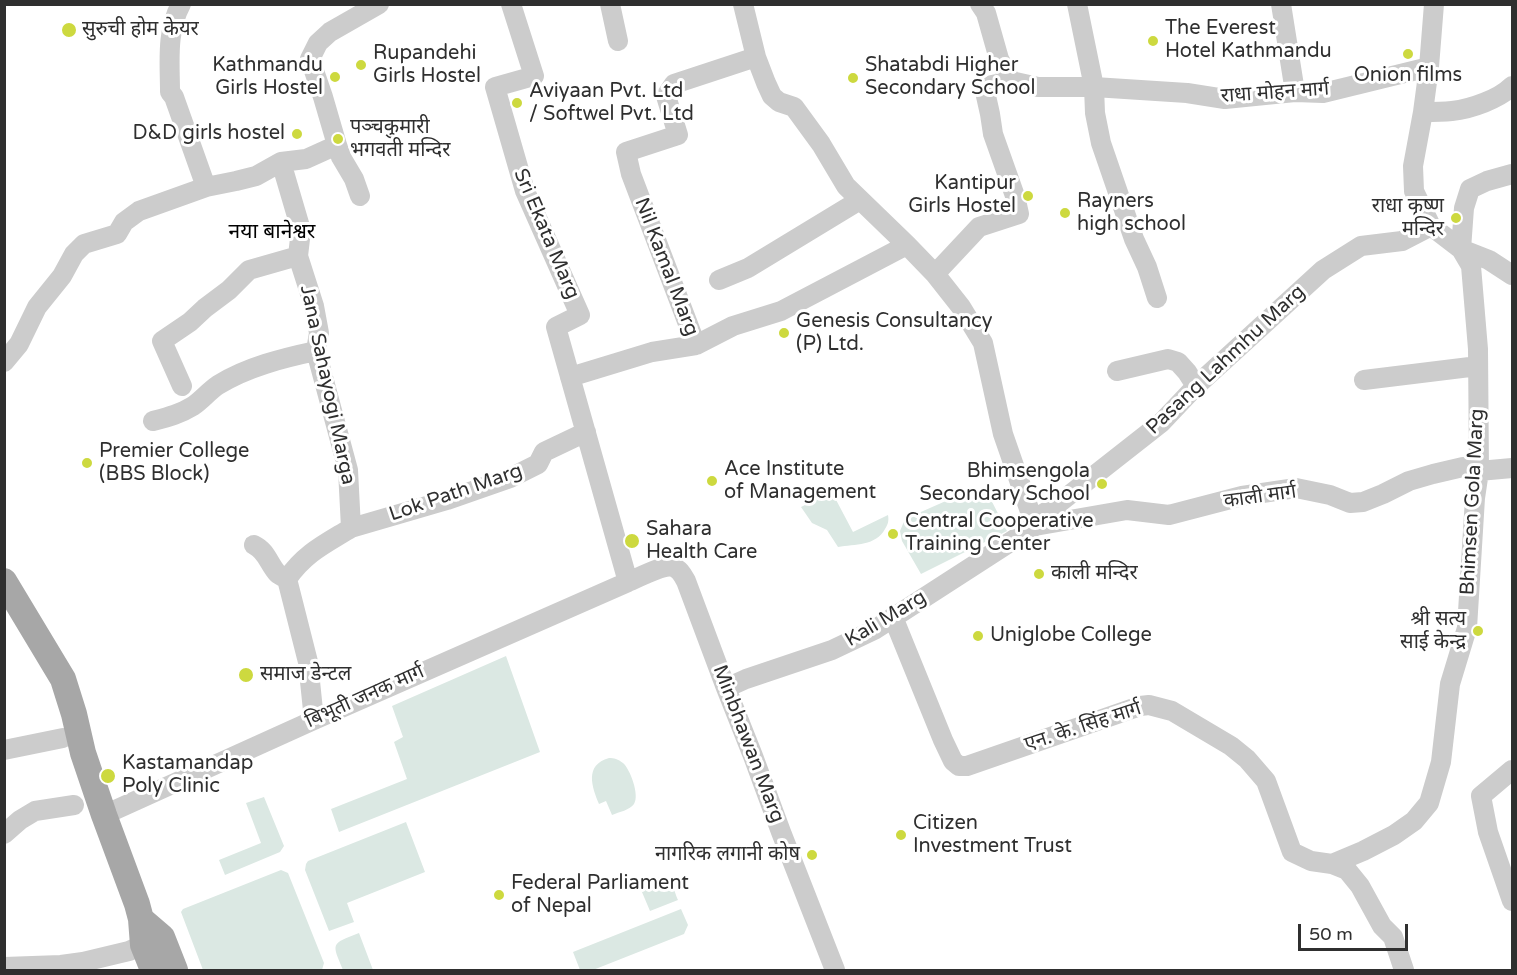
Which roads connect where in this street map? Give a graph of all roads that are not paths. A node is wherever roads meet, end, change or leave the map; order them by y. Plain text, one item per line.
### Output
1 (182, 4) edge
2 (379, 4) edge
3 (511, 4) edge
4 (610, 4) edge
5 (743, 4) edge
6 (981, 4) edge
7 (1077, 4) edge
8 (1281, 4) edge
9 (1434, 4) edge
10 (618, 41) dead end
11 (756, 57) junction
12 (1429, 67) junction
13 (1011, 81) junction
14 (1512, 86) edge
15 (1094, 87) junction
16 (1295, 92) junction
17 (1423, 112) junction
18 (337, 146) junction
19 (281, 162) junction
20 (1512, 174) edge
21 (206, 187) junction
22 (360, 196) dead end
23 (860, 200) junction
24 (1431, 226) junction
25 (907, 245) junction
26 (1461, 249) junction
27 (298, 256) junction
28 (935, 274) junction
29 (1512, 275) edge
30 (719, 280) dead end
31 (1157, 298) dead end
32 (696, 345) junction
33 (316, 351) junction
34 (4, 362) edge
35 (1478, 366) junction
36 (1117, 371) dead end
37 (570, 377) junction
38 (1364, 380) dead end
39 (182, 386) dead end
40 (1196, 386) junction
41 (153, 421) dead end
42 (586, 432) junction
43 (1512, 468) edge
44 (1479, 471) junction
45 (1034, 523) junction
46 (351, 528) junction
47 (254, 545) dead end
48 (287, 579) junction
49 (4, 581) edge
50 (628, 582) junction
51 (893, 617) junction
52 (726, 688) junction
53 (314, 720) junction
54 (63, 738) dead end
55 (4, 750) edge
56 (1512, 770) edge
57 (74, 805) dead end
58 (104, 815) junction
59 (4, 834) edge
60 (1332, 864) junction
61 (1512, 901) edge
62 (152, 941) junction
63 (4, 968) edge
64 (61, 968) edge
65 (153, 970) edge
66 (175, 970) edge
67 (836, 970) edge
68 (1404, 970) edge

1 - 21 street
2 - 18 street
3 - 37 street, Sri Ekata Marg
4 - 10 street
5 - 11 street
6 - 13 street
7 - 15 street
8 - 16 street
9 - 12 street
11 - 23 street
11 - 32 street, Nil Kamal Marg
12 - 16 street, राधा मोहन मार्ग
12 - 17 street
13 - 15 street, राधा मोहन मार्ग
13 - 28 street
14 - 17 street
15 - 16 street, राधा मोहन मार्ग
15 - 31 street
17 - 24 street
18 - 19 street
18 - 22 street
19 - 21 street
19 - 27 street, Jana Sahayogi Marga
20 - 26 street
21 - 34 street
23 - 25 street
23 - 30 street
24 - 26 street
24 - 40 street, Pasang Lahmhu Marg
25 - 28 street
25 - 32 street, Nil Kamal Marg
26 - 29 street
26 - 35 street, Bhimsen Gola Marg
27 - 33 street, Jana Sahayogi Marga
27 - 39 street
28 - 45 street
32 - 37 street
33 - 41 street
33 - 46 street, Jana Sahayogi Marga
35 - 38 street
35 - 44 street, Bhimsen Gola Marg
36 - 40 street
37 - 42 street, Sri Ekata Marg
40 - 45 street, Pasang Lahmhu Marg
42 - 46 street, Lok Path Marg
42 - 50 street, Sri Ekata Marg
43 - 44 street, काली मार्ग
44 - 45 street, काली मार्ग
44 - 60 street, Bhimsen Gola Marg
45 - 51 street, Kali Marg
46 - 48 street
47 - 48 street
48 - 53 street
49 - 58 main road
50 - 52 street, Minbhawan Marg
50 - 53 street, बिभूती जनक मार्ग
51 - 52 street, Kali Marg
51 - 60 street, एन. के. सिंह मार्ग
52 - 67 street, Minbhawan Marg
53 - 58 street, बिभूती जनक मार्ग
54 - 55 street
56 - 61 street
57 - 59 street
58 - 62 main road
60 - 68 street
62 - 64 street
62 - 65 main road
62 - 66 main road
63 - 64 street

